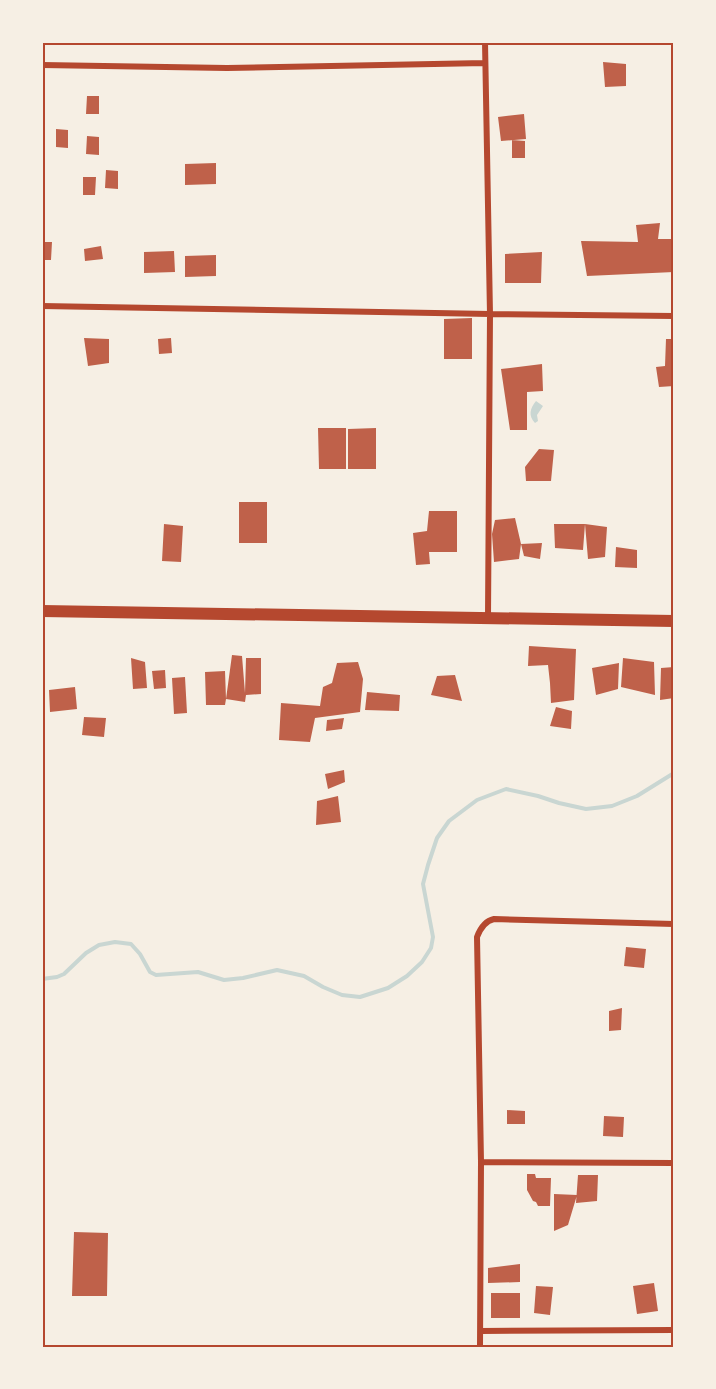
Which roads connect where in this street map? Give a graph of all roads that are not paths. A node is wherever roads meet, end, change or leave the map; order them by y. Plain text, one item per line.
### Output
1 (485, 42) edge
2 (485, 63) junction
3 (42, 64) edge
4 (42, 306) edge
5 (490, 314) junction
6 (674, 316) edge
7 (42, 611) edge
8 (488, 618) junction
9 (674, 621) edge
10 (674, 924) edge
11 (481, 1162) junction
12 (674, 1163) edge
13 (481, 1330) junction
14 (674, 1330) edge
15 (480, 1347) edge

1 - 2 street
2 - 3 street
2 - 5 street
4 - 5 street
5 - 6 street
5 - 8 street
7 - 8 highway
8 - 9 highway
10 - 11 street
11 - 12 street
11 - 13 street
13 - 14 street
13 - 15 street

